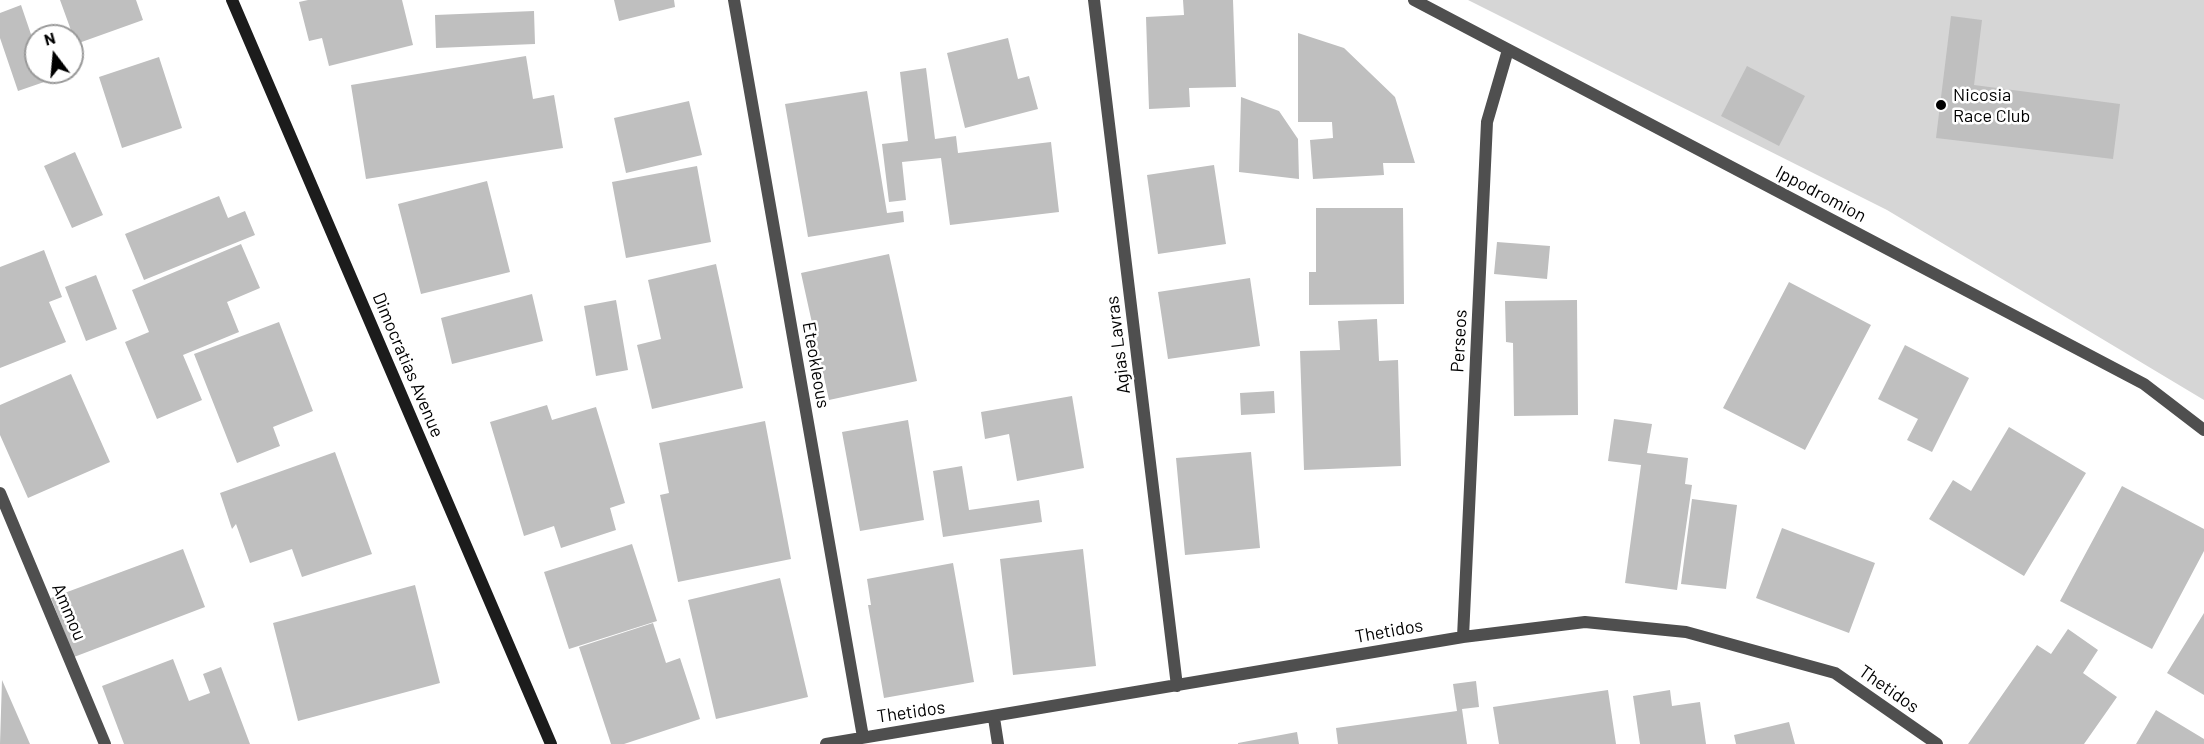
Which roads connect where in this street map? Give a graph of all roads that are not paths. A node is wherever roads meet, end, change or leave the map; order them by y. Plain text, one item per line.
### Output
1 (232, 0) edge
2 (734, 0) edge
3 (1094, 0) edge
4 (1414, 0) edge
5 (1508, 50) junction
6 (2204, 430) edge
7 (0, 493) edge
8 (1463, 637) junction
9 (1177, 686) junction
10 (994, 718) junction
11 (862, 737) junction
12 (105, 744) edge
13 (551, 744) edge
14 (826, 744) edge
15 (998, 744) edge
16 (1937, 744) edge

1 - 13 main road, Dimocratias Avenue
2 - 11 street, Eteokleous
3 - 9 street, Agias Lavras
4 - 5 street, Ippodromion
5 - 6 street, Ippodromion
5 - 8 street, Perseos
7 - 12 street, Ammou
8 - 9 street, Thetidos
8 - 16 street, Thetidos
9 - 10 street, Thetidos
10 - 11 street, Thetidos
10 - 15 street
11 - 14 street, Thetidos

